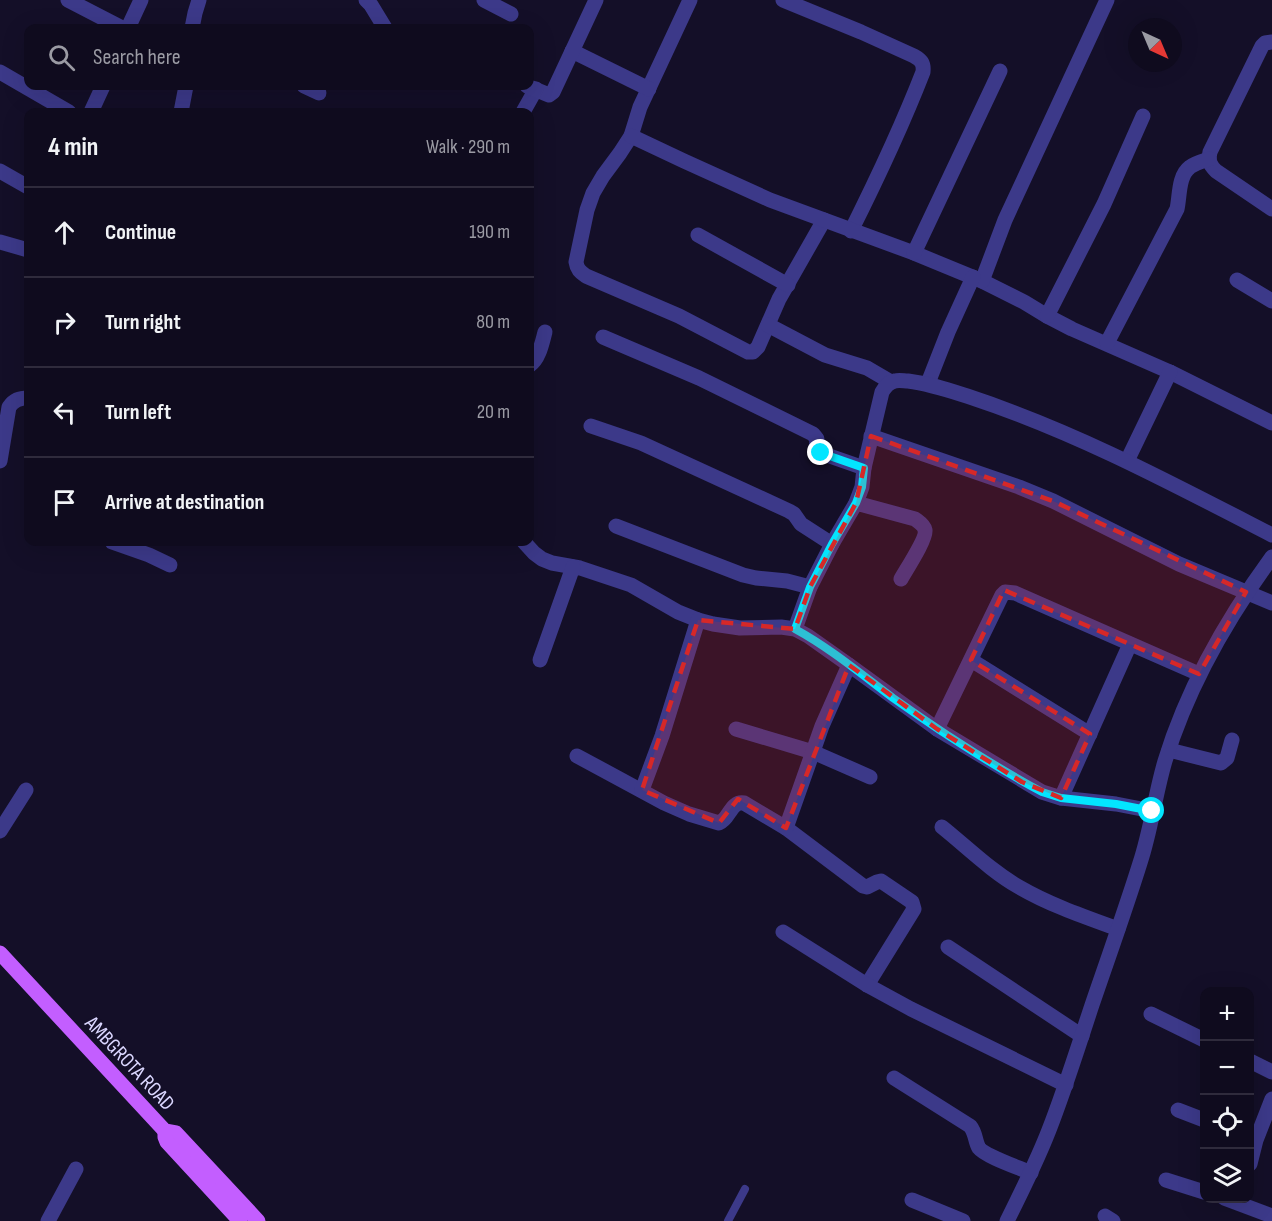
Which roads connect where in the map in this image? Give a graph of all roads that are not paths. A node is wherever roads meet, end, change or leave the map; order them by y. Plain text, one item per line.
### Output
1 (68, 0) edge
2 (141, 0) edge
3 (199, 0) edge
4 (366, 0) edge
5 (483, 0) edge
6 (596, 0) edge
7 (690, 0) edge
8 (783, 0) edge
9 (1107, 0) edge
10 (511, 14) dead end
11 (114, 24) edge
12 (130, 24) edge
13 (193, 24) edge
14 (382, 24) edge
15 (1272, 42) edge
16 (572, 51) junction
17 (1000, 71) dead end
18 (0, 72) edge
19 (24, 86) edge
20 (534, 88) edge
21 (649, 89) junction
22 (31, 90) edge
23 (101, 90) edge
24 (185, 90) edge
25 (313, 90) edge
26 (531, 90) edge
27 (320, 93) dead end
28 (62, 108) edge
29 (93, 108) edge
30 (182, 108) edge
31 (524, 108) edge
32 (1143, 116) dead end
33 (631, 135) junction
34 (1209, 159) junction
35 (0, 171) edge
36 (24, 185) edge
37 (1272, 209) edge
38 (824, 220) junction
39 (851, 231) junction
40 (698, 236) dead end
41 (0, 242) edge
42 (24, 249) edge
43 (914, 254) junction
44 (978, 279) junction
45 (1237, 280) dead end
46 (788, 285) junction
47 (1272, 301) edge
48 (1047, 316) junction
49 (768, 326) junction
50 (545, 332) dead end
51 (603, 337) dead end
52 (1107, 343) junction
53 (534, 363) edge
54 (1170, 372) junction
55 (891, 382) junction
56 (928, 383) junction
57 (24, 398) edge
58 (1272, 423) edge
59 (591, 426) dead end
60 (871, 436) junction
61 (0, 461) edge
62 (1127, 461) junction
63 (864, 468) junction
64 (856, 503) junction
65 (616, 526) dead end
66 (1272, 535) edge
67 (832, 544) junction
68 (123, 546) edge
69 (528, 546) edge
70 (1272, 557) edge
71 (171, 565) dead end
72 (573, 567) junction
73 (901, 579) dead end
74 (810, 587) junction
75 (1246, 592) junction
76 (1272, 603) edge
77 (698, 620) junction
78 (795, 629) junction
79 (1130, 644) junction
80 (540, 660) dead end
81 (970, 660) junction
82 (849, 664) junction
83 (1199, 674) junction
84 (736, 729) dead end
85 (937, 729) junction
86 (1090, 734) junction
87 (1232, 740) dead end
88 (1169, 750) junction
89 (813, 752) junction
90 (577, 756) dead end
91 (870, 777) dead end
92 (26, 790) dead end
93 (642, 790) junction
94 (1061, 798) junction
95 (1152, 811) junction
96 (942, 826) dead end
97 (786, 828) junction
98 (0, 831) edge
99 (1118, 929) junction
100 (783, 932) dead end
101 (948, 947) dead end
102 (0, 953) edge
103 (867, 985) junction
104 (1151, 1014) dead end
105 (1082, 1036) junction
106 (1200, 1038) edge
107 (1254, 1063) edge
108 (1272, 1072) edge
109 (894, 1078) dead end
110 (1066, 1085) junction
111 (1272, 1099) edge
112 (1178, 1110) dead end
113 (1200, 1118) edge
114 (165, 1131) junction
115 (1254, 1136) edge
116 (76, 1169) dead end
117 (1031, 1173) junction
118 (1166, 1180) dead end
119 (745, 1189) dead end
120 (1200, 1191) edge
121 (912, 1200) dead end
122 (1241, 1203) edge
123 (1272, 1216) edge
124 (48, 1221) edge
125 (240, 1221) edge
126 (258, 1221) edge
127 (728, 1221) edge
128 (963, 1221) edge
129 (1007, 1221) edge

1 - 11 street
2 - 12 street
3 - 13 street
4 - 14 street
5 - 10 street
6 - 16 street
7 - 21 street
8 - 39 street
9 - 44 street
15 - 34 street
16 - 20 street
16 - 21 street
17 - 43 street
18 - 19 street
21 - 33 street
22 - 28 street
23 - 29 street
24 - 30 street
25 - 27 street
26 - 31 street
32 - 48 street
33 - 38 street
33 - 49 street
34 - 37 street
34 - 52 street
35 - 36 street
38 - 39 street
38 - 46 street
39 - 43 street
40 - 46 street
41 - 42 street
43 - 44 street
44 - 48 street
44 - 56 street
45 - 47 street
46 - 49 street
48 - 52 street
49 - 55 street
50 - 53 street
51 - 63 street
52 - 54 street
54 - 58 street
54 - 62 street
55 - 56 street
55 - 60 street
56 - 62 street
57 - 61 street
59 - 67 street
60 - 63 street
60 - 75 street
62 - 66 street
63 - 64 street
64 - 67 street
64 - 73 street
65 - 74 street
67 - 74 street
68 - 71 street
69 - 72 street
70 - 75 street
72 - 77 street
72 - 80 street
74 - 78 street
75 - 76 street
75 - 83 street
77 - 78 street
77 - 93 street
78 - 82 street
79 - 81 street
79 - 83 street
79 - 86 street
81 - 85 street
81 - 86 street
82 - 85 street
82 - 89 street
83 - 88 street
84 - 89 street
85 - 94 street
86 - 94 street
87 - 88 street
88 - 95 street
89 - 91 street
89 - 97 street
90 - 93 street
92 - 98 street
93 - 97 street
94 - 95 street
95 - 99 street
96 - 99 street
97 - 103 street
99 - 105 street
100 - 103 street
101 - 105 street
102 - 114 main road, AMBGROTA ROAD
103 - 110 street
104 - 106 street
105 - 110 street
107 - 108 street
109 - 117 street
110 - 117 street
111 - 115 street
112 - 113 street
114 - 125 main road
114 - 126 main road, AMBGROTA ROAD
116 - 124 street
117 - 129 street
118 - 120 street
119 - 127 lane
121 - 128 street
122 - 123 street

